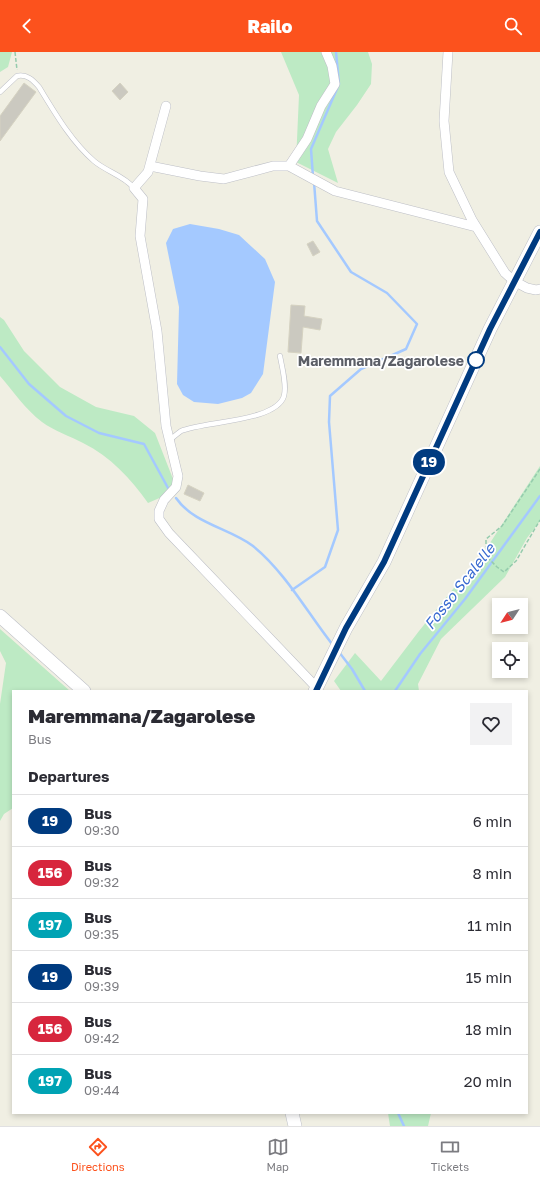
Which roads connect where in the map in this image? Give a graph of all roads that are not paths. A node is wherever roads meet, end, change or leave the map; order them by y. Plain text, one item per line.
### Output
1 (326, 52) edge
2 (448, 52) edge
3 (0, 92) edge
4 (166, 106) dead end
5 (150, 166) junction
6 (289, 166) junction
7 (134, 188) junction
8 (476, 228) junction
9 (540, 232) edge
10 (514, 281) junction
11 (540, 289) edge
12 (280, 356) dead end
13 (169, 441) junction
14 (0, 616) edge
15 (316, 689) edge
16 (83, 690) edge
17 (292, 1114) edge
18 (295, 1126) edge

1 - 6 street
2 - 8 street
3 - 7 lane
4 - 5 street
5 - 6 street
5 - 7 street
6 - 8 street
7 - 13 street
8 - 10 street
9 - 10 main road
10 - 11 street
10 - 15 main road
12 - 13 lane
13 - 15 street
14 - 16 main road
17 - 18 main road

